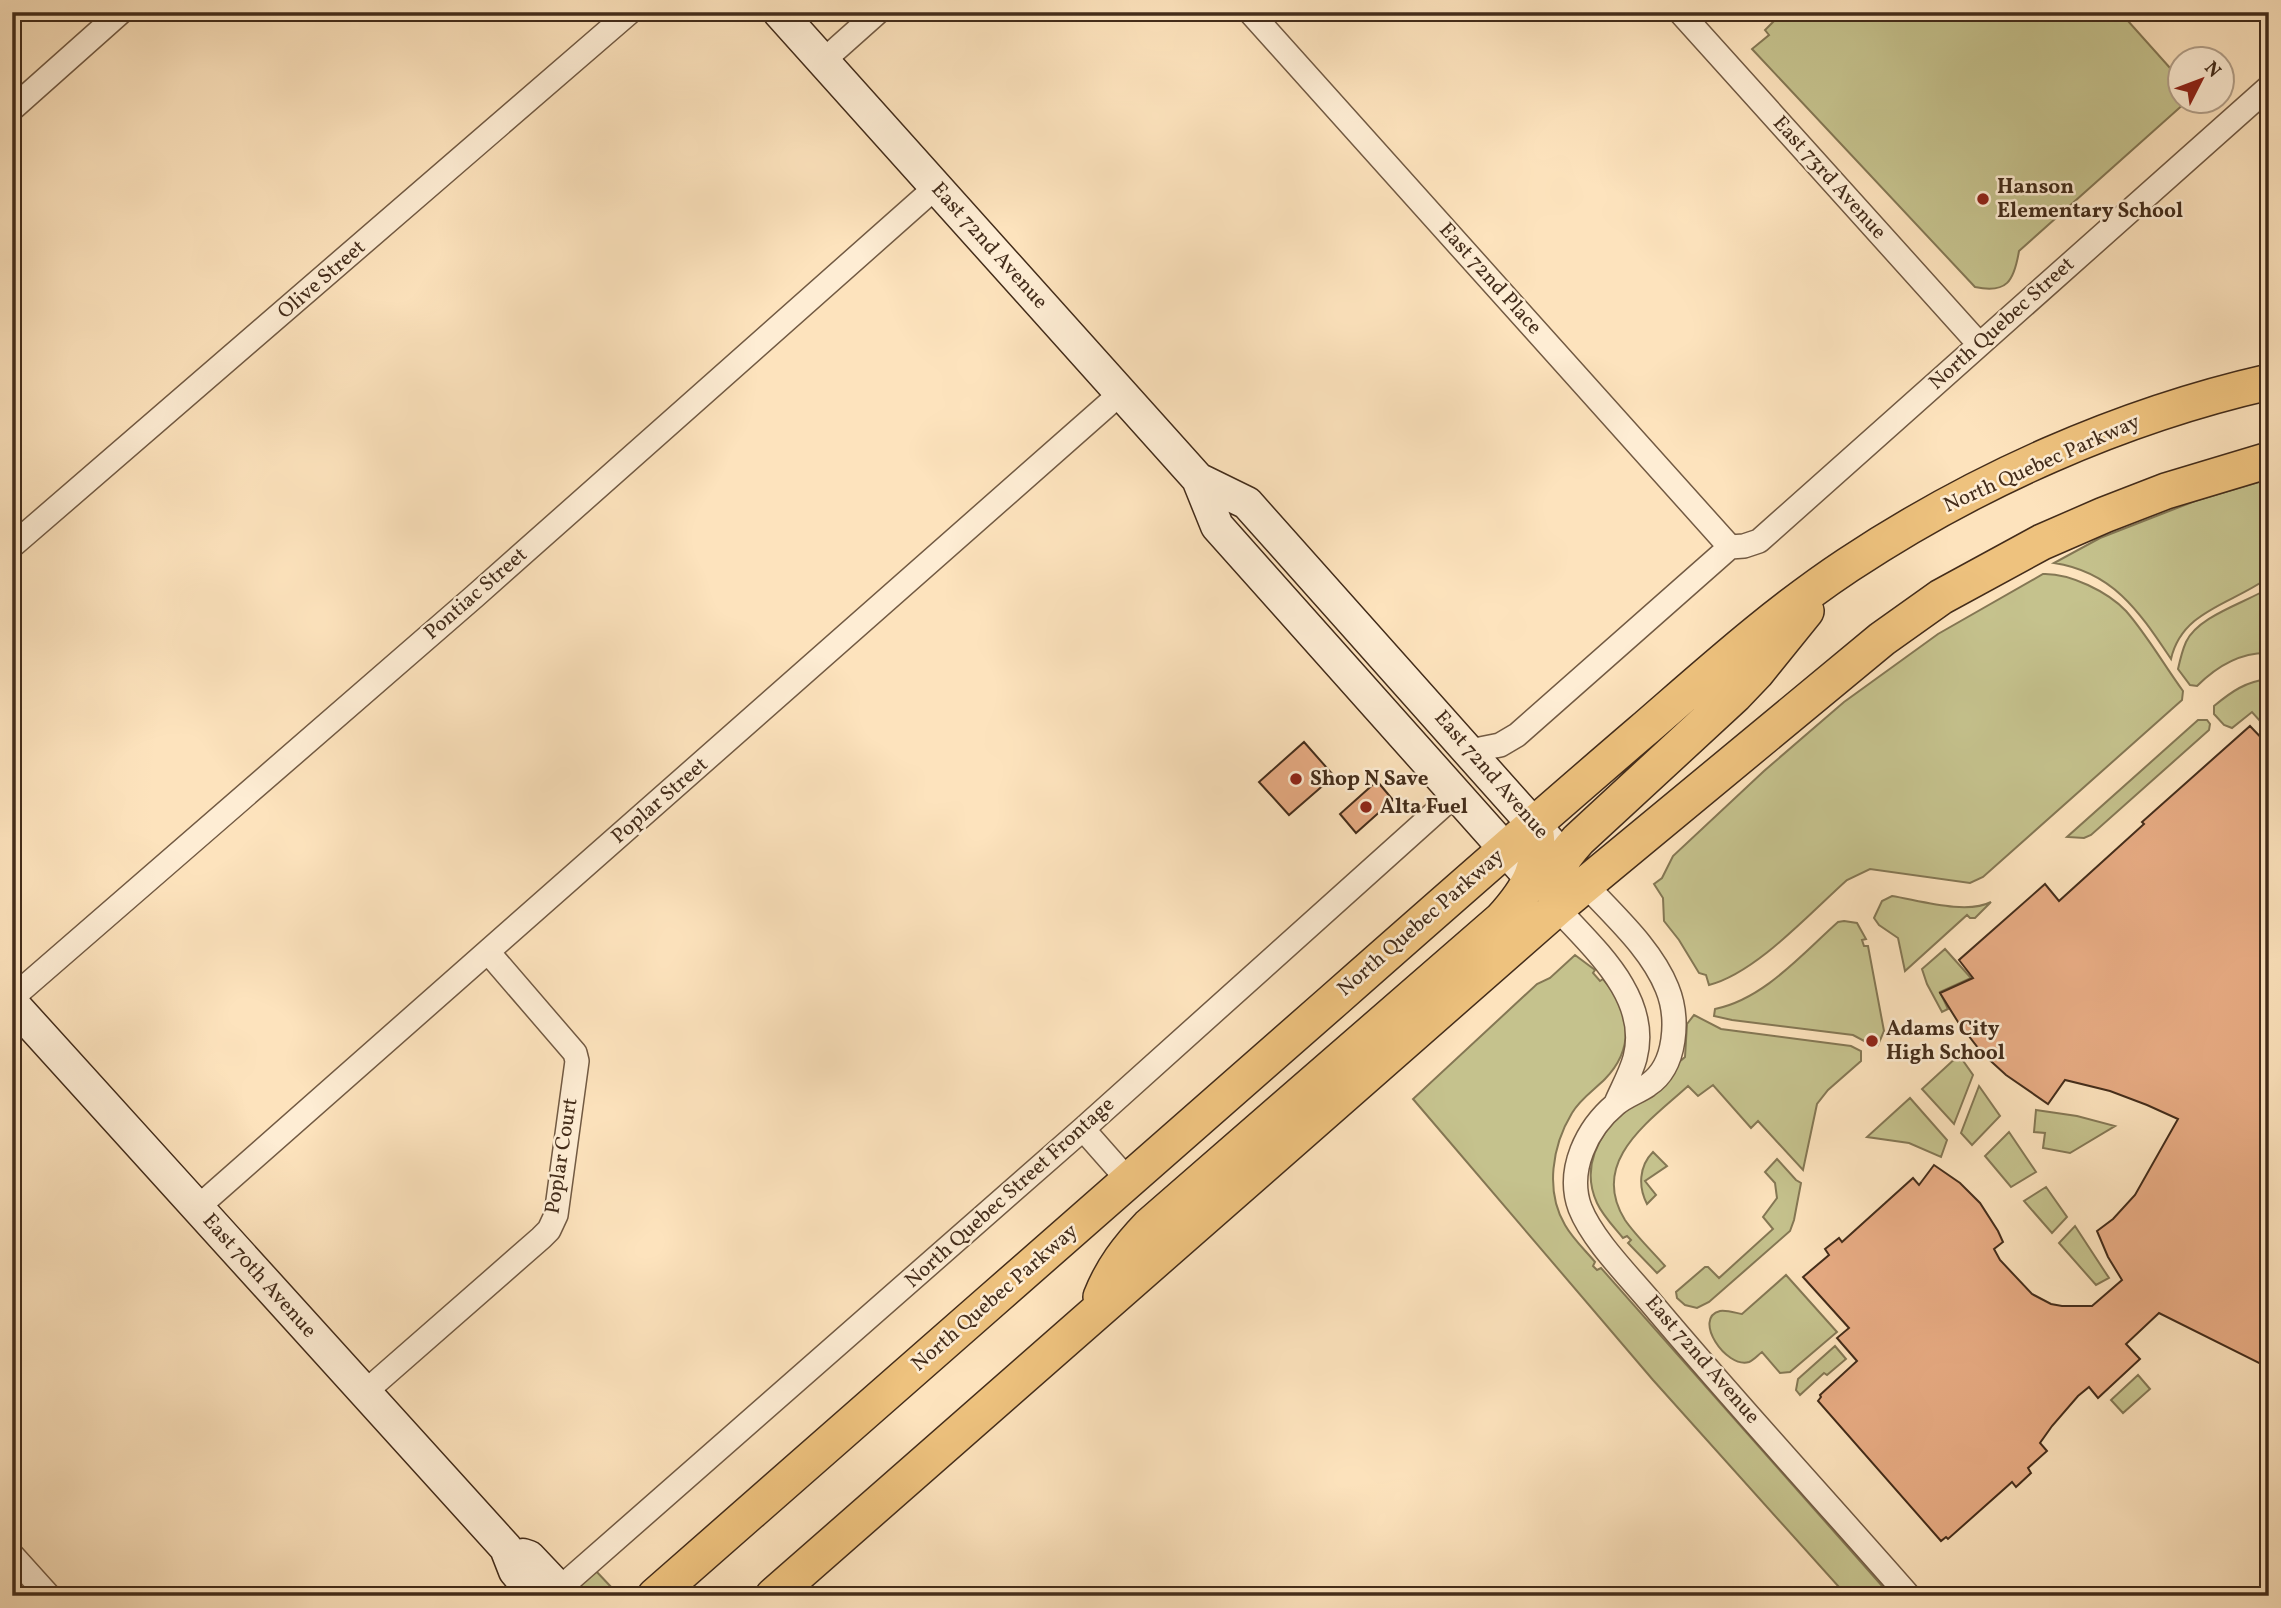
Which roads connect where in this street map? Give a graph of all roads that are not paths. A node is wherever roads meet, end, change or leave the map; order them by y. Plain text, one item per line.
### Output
1 (121, 12) edge
2 (630, 12) edge
3 (779, 12) edge
4 (878, 12) edge
5 (1250, 12) edge
6 (1680, 12) edge
7 (822, 61) junction
8 (2269, 87) edge
9 (12, 109) edge
10 (936, 187) junction
11 (1979, 344) junction
12 (2269, 382) edge
13 (1121, 393) junction
14 (2269, 460) edge
15 (1198, 479) junction
16 (12, 546) edge
17 (1730, 547) junction
18 (1824, 581) junction
19 (1470, 751) junction
20 (1457, 793) junction
21 (1534, 824) junction
22 (1505, 849) junction
23 (1563, 857) junction
24 (1531, 878) junction
25 (1586, 884) junction
26 (1557, 908) junction
27 (488, 952) junction
28 (12, 1001) edge
29 (1616, 1103) junction
30 (1083, 1129) junction
31 (1129, 1180) junction
32 (197, 1208) junction
33 (1095, 1312) junction
34 (364, 1392) junction
35 (12, 1555) edge
36 (553, 1593) edge
37 (49, 1596) edge
38 (655, 1596) edge
39 (774, 1596) edge
40 (1909, 1596) edge

1 - 9 street
2 - 16 street, Olive Street
3 - 7 main road, East 72nd Avenue
4 - 7 street
5 - 17 street, East 72nd Place
6 - 11 street, East 73rd Avenue
7 - 10 main road, East 72nd Avenue
8 - 11 street, North Quebec Street
10 - 13 main road, East 72nd Avenue
10 - 28 street, Pontiac Street
11 - 17 street, North Quebec Street
12 - 18 main road, North Quebec Parkway
13 - 15 main road, East 72nd Avenue
13 - 27 street, Poplar Street
14 - 25 main road
15 - 19 main road, East 72nd Avenue
15 - 20 main road, East 72nd Avenue
17 - 19 street
18 - 21 main road, North Quebec Parkway
18 - 23 main road
19 - 21 main road, East 72nd Avenue
20 - 22 main road, East 72nd Avenue
20 - 30 street, North Quebec Street Frontage
21 - 22 main road, North Quebec Parkway
21 - 23 main road, East 72nd Avenue
21 - 24 main road
22 - 24 main road, East 72nd Avenue
22 - 31 main road, North Quebec Parkway
23 - 25 main road, East 72nd Avenue
23 - 26 main road
24 - 26 main road, East 72nd Avenue
24 - 33 main road
25 - 26 main road
25 - 29 street, East 72nd Avenue
26 - 29 street, East 72nd Avenue
26 - 33 main road
27 - 32 street, Poplar Street
27 - 34 street, Poplar Court
28 - 32 main road, East 70th Avenue
29 - 40 street, East 72nd Avenue
30 - 31 street
30 - 36 street, North Quebec Street Frontage
31 - 38 main road, North Quebec Parkway
32 - 34 main road, East 70th Avenue
33 - 39 main road
34 - 36 main road, East 70th Avenue
35 - 37 street

